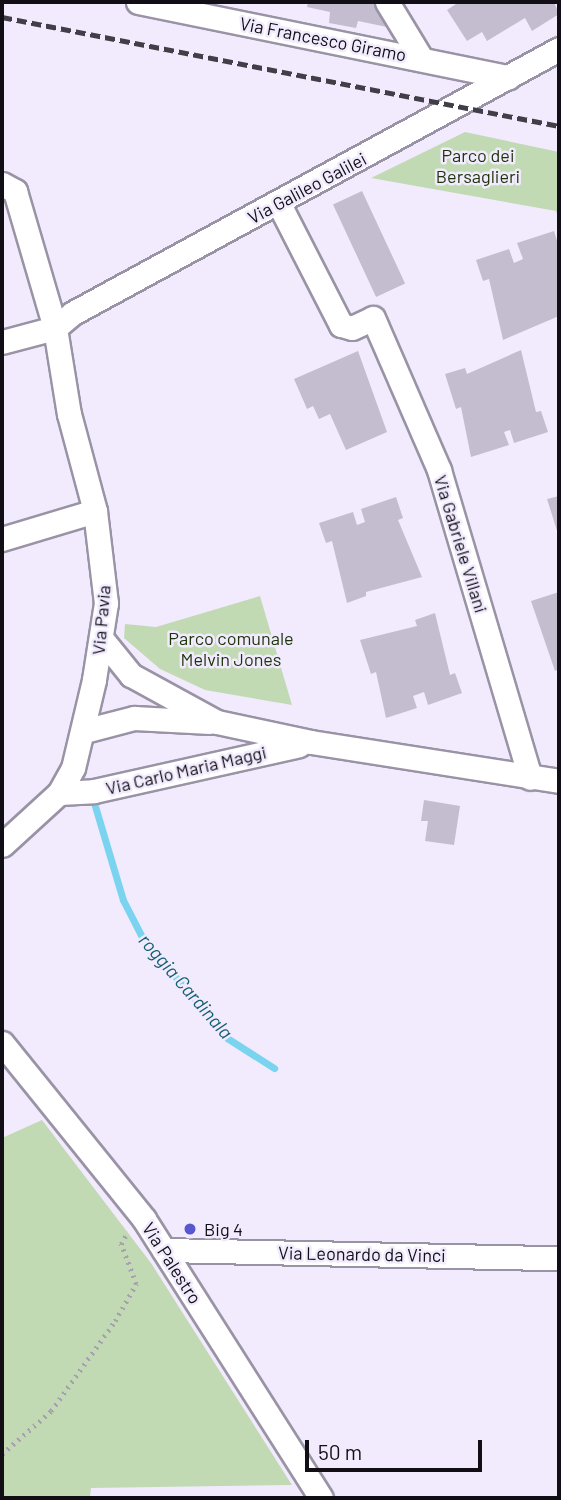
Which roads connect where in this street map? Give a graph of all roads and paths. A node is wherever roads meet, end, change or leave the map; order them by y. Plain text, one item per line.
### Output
1 (138, 2) edge
2 (387, 2) edge
3 (166, 5) edge
4 (559, 49) edge
5 (421, 58) junction
6 (508, 77) junction
7 (5, 184) edge
8 (279, 204) junction
9 (55, 328) junction
10 (2, 342) edge
11 (95, 512) junction
12 (2, 539) edge
13 (101, 638) junction
14 (217, 722) junction
15 (84, 731) junction
16 (312, 742) junction
17 (530, 778) junction
18 (559, 781) edge
19 (59, 793) junction
20 (2, 845) edge
21 (2, 1043) edge
22 (144, 1219) junction
23 (164, 1250) junction
24 (559, 1258) edge
25 (2, 1454) edge
26 (321, 1498) edge

1 - 3 street, Via Francesco Giramo
2 - 5 street
3 - 5 street, Via Francesco Giramo
4 - 6 street, Via Galileo Galilei
5 - 6 street, Via Francesco Giramo
6 - 8 street, Via Galileo Galilei
7 - 9 street, Via Pavia
8 - 9 street, Via Galileo Galilei
8 - 17 street, Via Gabriele Villani
9 - 10 street
9 - 11 street, Via Pavia
11 - 12 street
11 - 13 street, Via Pavia
13 - 14 street, Via Carlo Maria Maggi
13 - 15 street, Via Pavia
14 - 15 street, Via Carlo Maria Maggi
14 - 16 street, Via Carlo Maria Maggi
15 - 19 street, Via Pavia
16 - 17 street, Via Carlo Maria Maggi
16 - 19 street, Via Carlo Maria Maggi
17 - 18 street, Via Carlo Maria Maggi
19 - 20 street, Via Pavia
21 - 22 street, Via Palestro
22 - 23 street, Via Palestro
22 - 25 path
23 - 24 street, Via Leonardo da Vinci
23 - 26 street, Via Palestro

